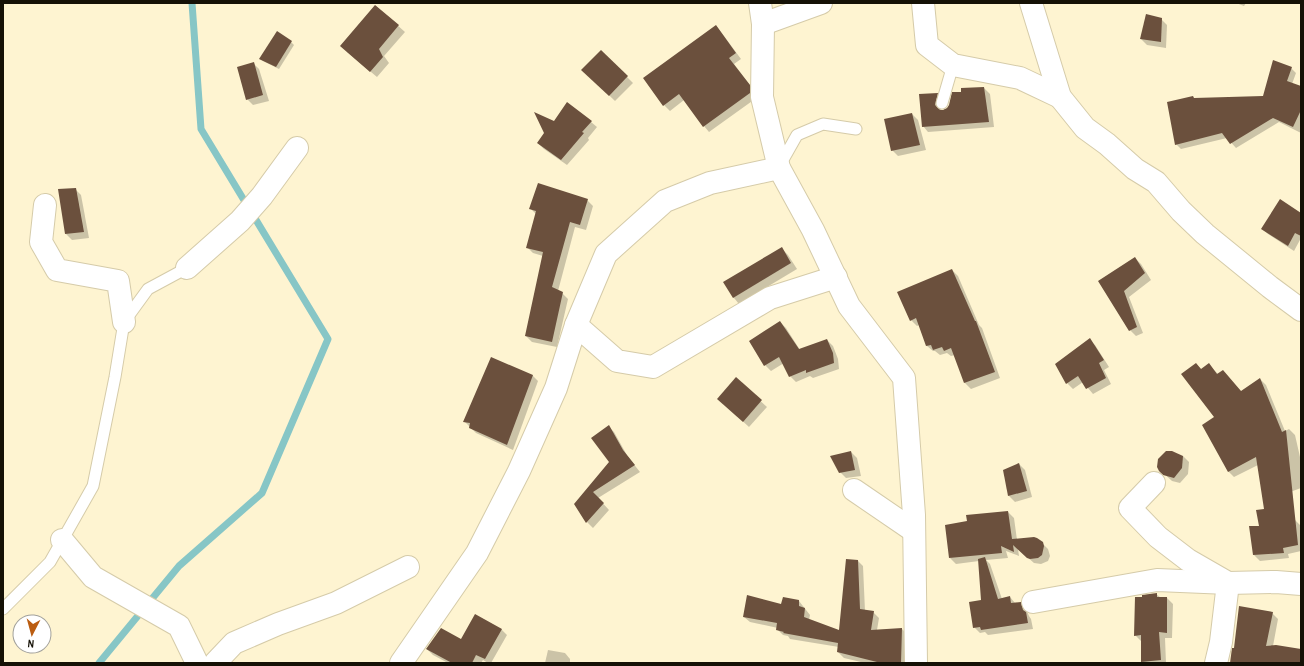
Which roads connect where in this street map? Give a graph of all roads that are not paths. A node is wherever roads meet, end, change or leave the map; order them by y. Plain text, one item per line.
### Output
1 (821, 3) edge
2 (923, 3) edge
3 (1031, 3) edge
4 (762, 13) edge
5 (953, 65) junction
6 (1060, 97) junction
7 (942, 103) dead end
8 (856, 129) dead end
9 (297, 148) dead end
10 (779, 168) junction
11 (45, 204) dead end
12 (187, 268) joint
13 (836, 277) junction
14 (1301, 310) edge
15 (124, 322) junction
16 (576, 325) junction
17 (1154, 483) dead end
18 (854, 490) dead end
19 (914, 531) junction
20 (62, 540) junction
21 (408, 567) dead end
22 (1228, 583) junction
23 (1301, 584) edge
24 (1033, 602) dead end
25 (3, 609) edge
26 (197, 663) edge
27 (216, 663) edge
28 (401, 663) edge
29 (916, 663) edge
30 (1216, 663) edge

1 - 4 street
2 - 5 street
3 - 6 street
4 - 10 street
5 - 6 street
5 - 7 lane
6 - 14 street
8 - 10 lane
9 - 12 street
10 - 13 street
10 - 16 street
11 - 15 street
12 - 15 lane
13 - 16 street
13 - 19 street
15 - 20 lane
16 - 28 street
17 - 22 street
18 - 19 street
19 - 29 street
20 - 25 lane
20 - 26 street
21 - 27 street
22 - 23 street
22 - 24 street
22 - 30 street

